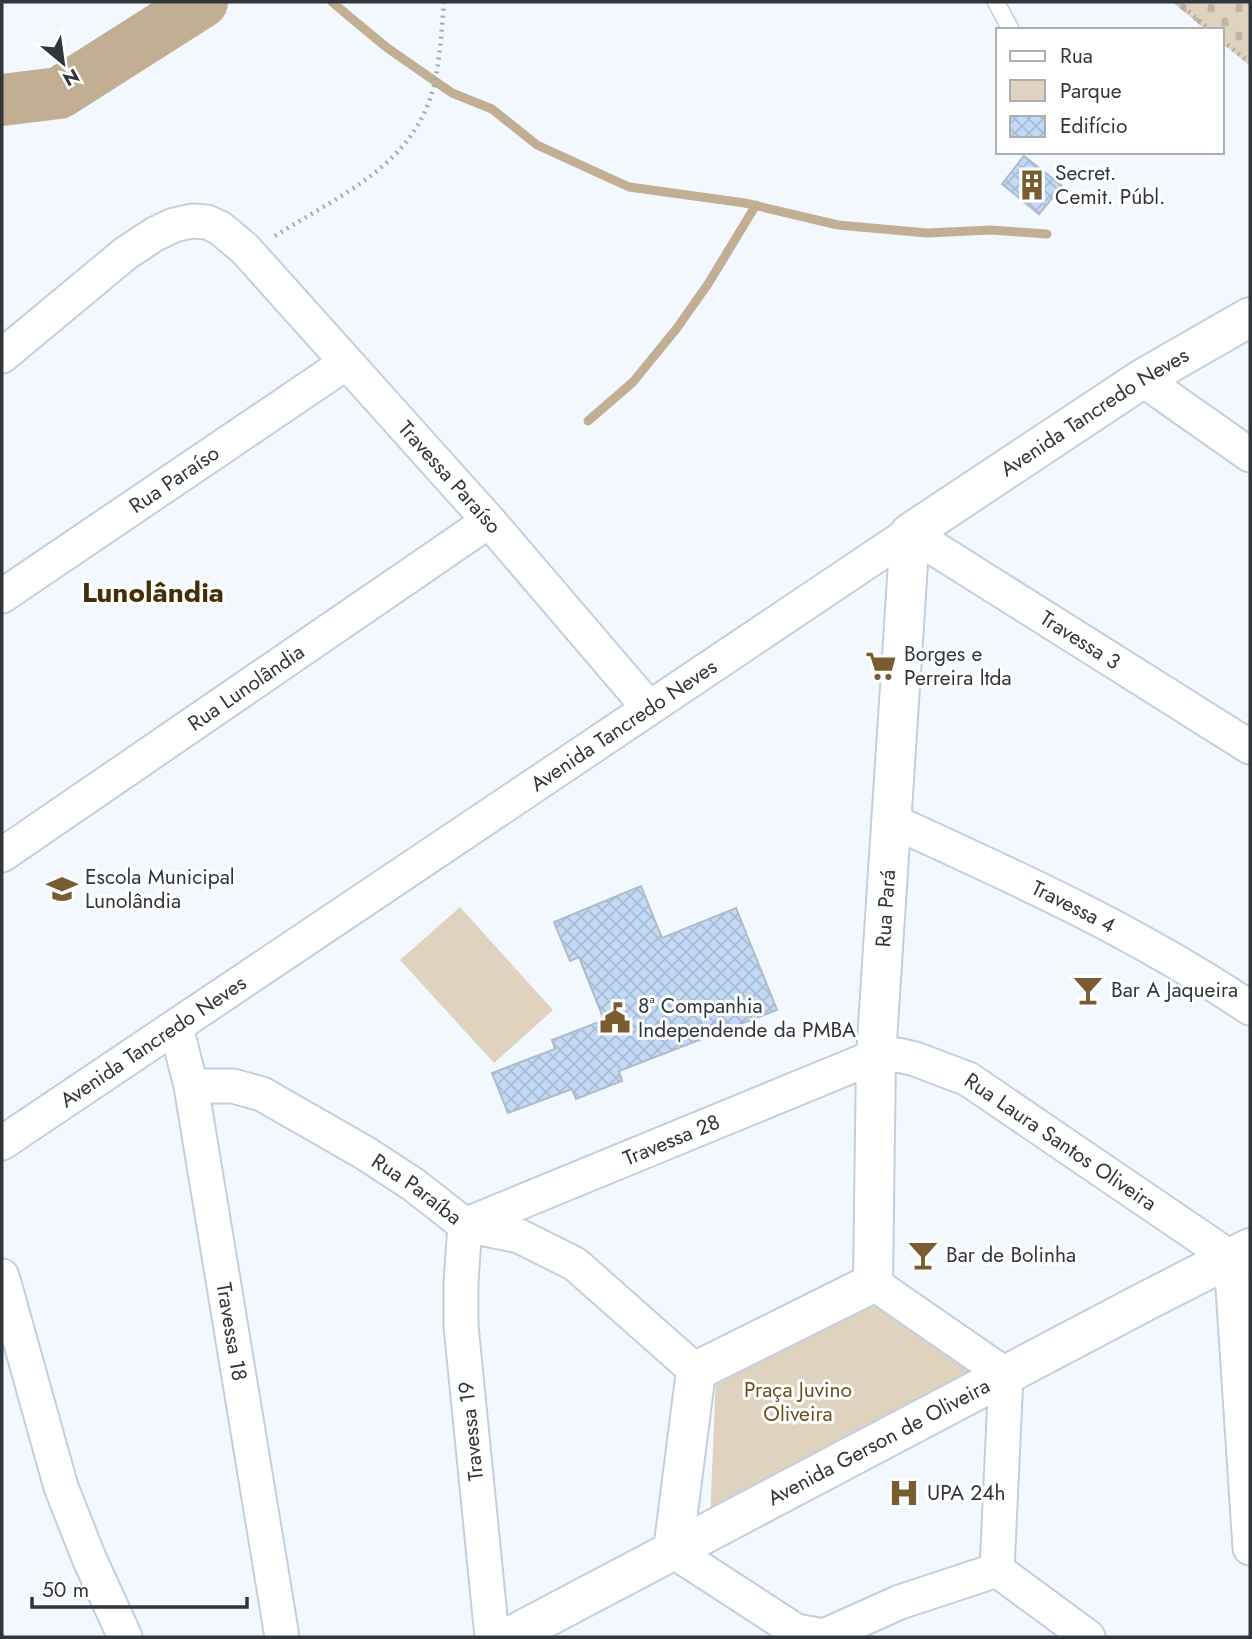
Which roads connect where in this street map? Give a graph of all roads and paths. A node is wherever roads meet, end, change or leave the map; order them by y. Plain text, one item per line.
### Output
1 (444, 2) edge
2 (996, 2) edge
3 (1178, 2) edge
4 (1010, 28) edge
5 (1208, 28) edge
6 (1224, 42) edge
7 (1250, 63) edge
8 (245, 249) junction
9 (1250, 317) edge
10 (2, 356) edge
11 (346, 363) junction
12 (1142, 379) junction
13 (1250, 455) edge
14 (489, 521) junction
15 (909, 533) junction
16 (2, 596) edge
17 (649, 708) junction
18 (1250, 747) edge
19 (890, 820) junction
20 (2, 855) edge
21 (1250, 1008) edge
22 (177, 1027) junction
23 (876, 1056) junction
24 (191, 1086) junction
25 (2, 1143) edge
26 (465, 1225) junction
27 (1240, 1253) edge
28 (2, 1276) edge
29 (873, 1283) junction
30 (696, 1371) junction
31 (1006, 1375) junction
32 (1250, 1548) edge
33 (673, 1551) junction
34 (997, 1570) junction
35 (125, 1637) edge
36 (282, 1637) edge
37 (492, 1637) edge
38 (509, 1637) edge
39 (824, 1637) edge
40 (1088, 1637) edge

1 - 8 path
2 - 4 lane
3 - 5 path
6 - 7 path
8 - 10 street, Travessa Paraíso
8 - 11 street, Travessa Paraíso
9 - 12 street, Avenida Tancredo Neves
11 - 14 street, Travessa Paraíso
11 - 16 street, Rua Paraíso
12 - 13 street
12 - 15 street, Avenida Tancredo Neves
14 - 17 street, Travessa Paraíso
14 - 20 street, Rua Lunolândia
15 - 17 street, Avenida Tancredo Neves
15 - 18 street, Travessa 3
15 - 19 street, Rua Pará
17 - 22 street, Avenida Tancredo Neves
19 - 21 street, Travessa 4
19 - 23 street, Rua Pará
22 - 24 street, Travessa 18
22 - 25 street, Avenida Tancredo Neves
23 - 26 street, Travessa 28
23 - 27 street, Rua Laura Santos Oliveira
23 - 29 street, Rua Pará
24 - 26 street, Rua Paraíba
24 - 36 street, Travessa 18
26 - 30 street, Rua Paraíba
26 - 37 street, Travessa 19
27 - 31 street, Avenida Gerson de Oliveira
27 - 32 street
28 - 35 street
29 - 30 street
29 - 31 street
30 - 33 street
31 - 33 street, Avenida Gerson de Oliveira
31 - 34 street
33 - 38 street, Avenida Gerson de Oliveira
33 - 39 street
34 - 39 street
34 - 40 street

